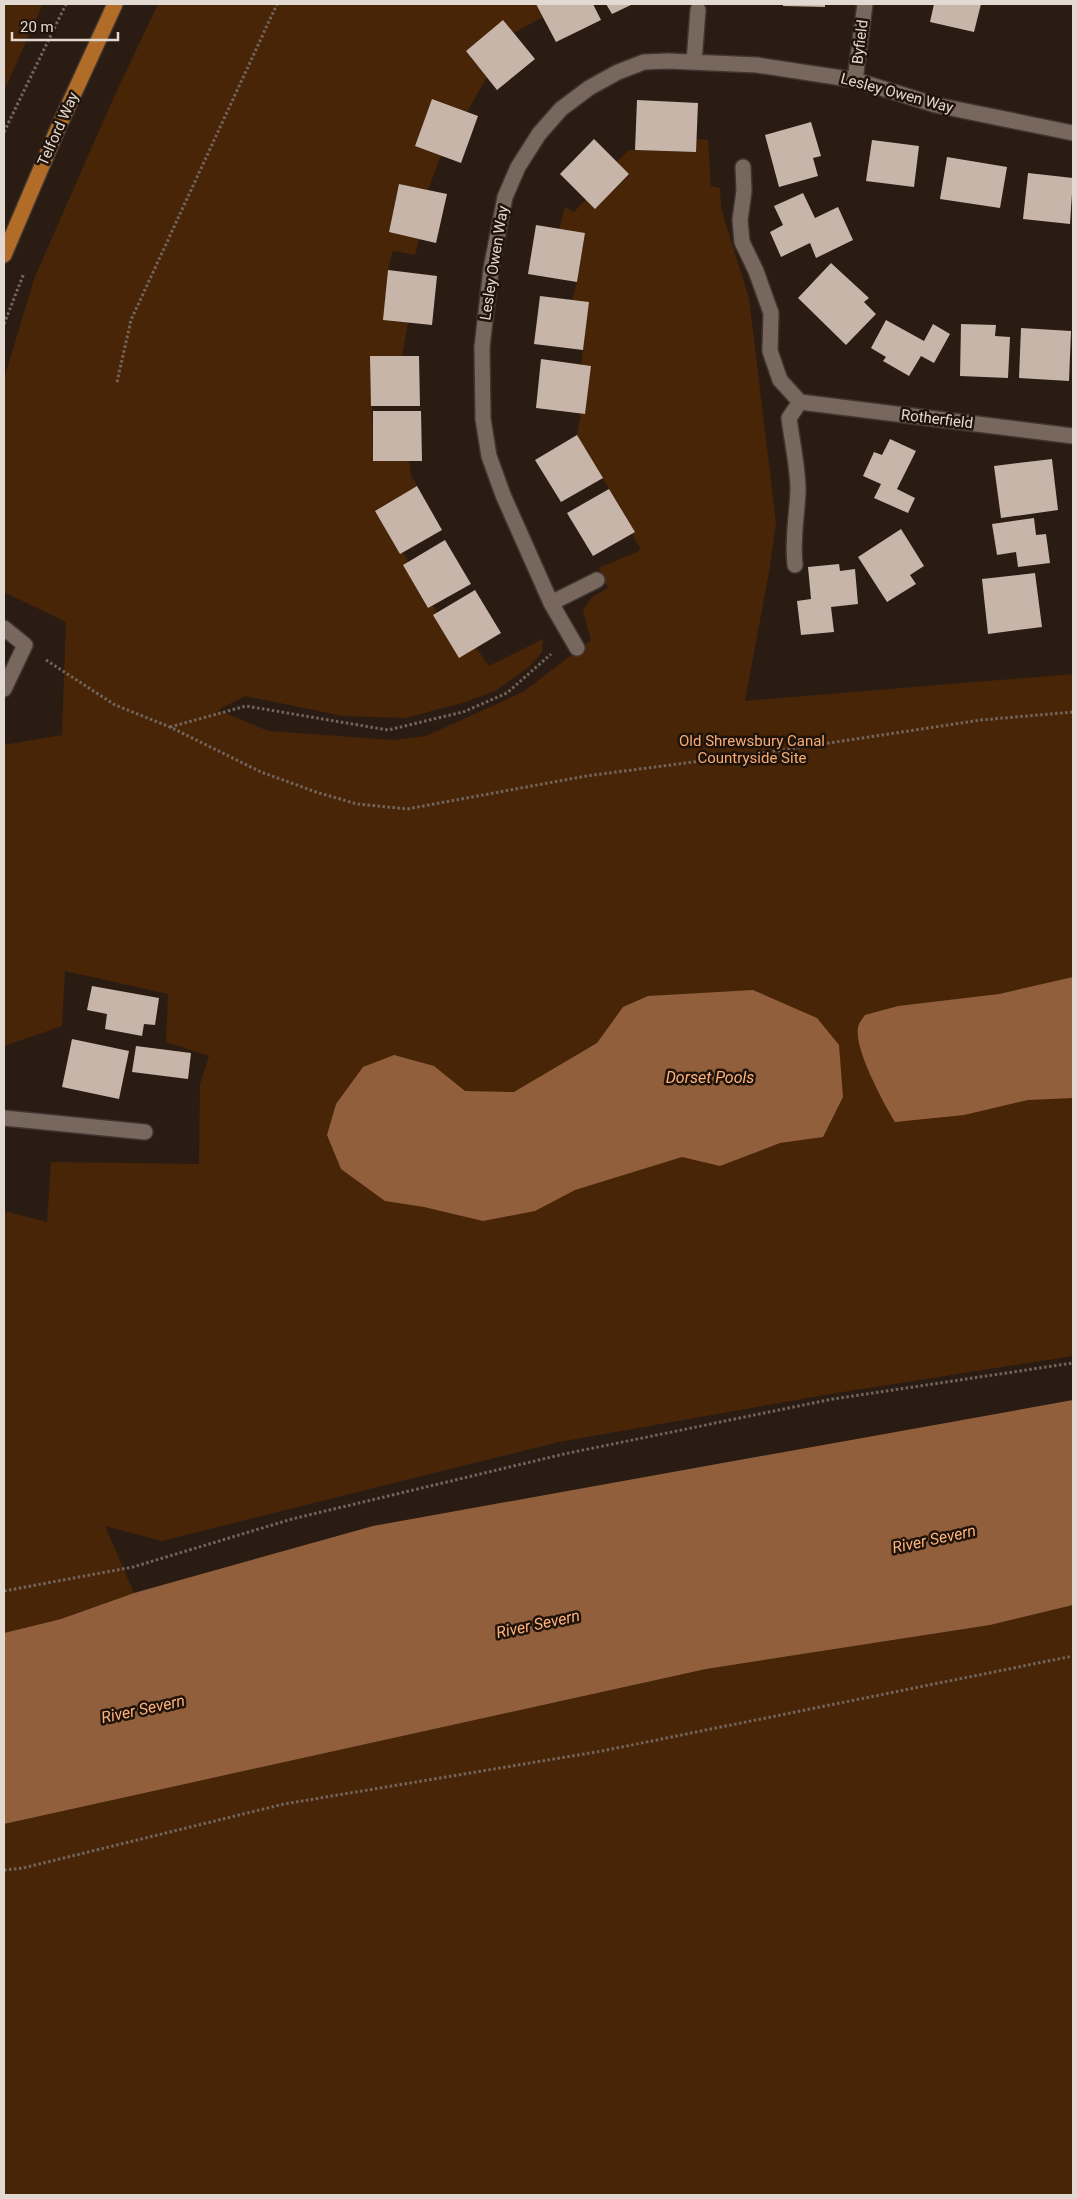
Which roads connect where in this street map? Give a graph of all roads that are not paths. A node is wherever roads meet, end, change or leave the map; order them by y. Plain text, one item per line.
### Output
1 (115, 4) edge
2 (865, 4) edge
3 (699, 7) edge
4 (694, 62) junction
5 (855, 80) junction
6 (1073, 133) edge
7 (743, 167) dead end
8 (4, 254) edge
9 (800, 402) junction
10 (1073, 436) edge
11 (794, 565) dead end
12 (597, 580) dead end
13 (551, 603) junction
14 (4, 628) edge
15 (577, 648) dead end
16 (4, 690) edge
17 (4, 1118) edge
18 (145, 1132) dead end

1 - 8 main road, Telford Way
2 - 5 street, Byfield
3 - 4 street
4 - 5 street, Lesley Owen Way
4 - 13 street, Lesley Owen Way
5 - 6 street, Lesley Owen Way
7 - 9 street
9 - 10 street, Rotherfield
9 - 11 street
12 - 13 street
13 - 15 street, Lesley Owen Way
14 - 16 street
17 - 18 street

